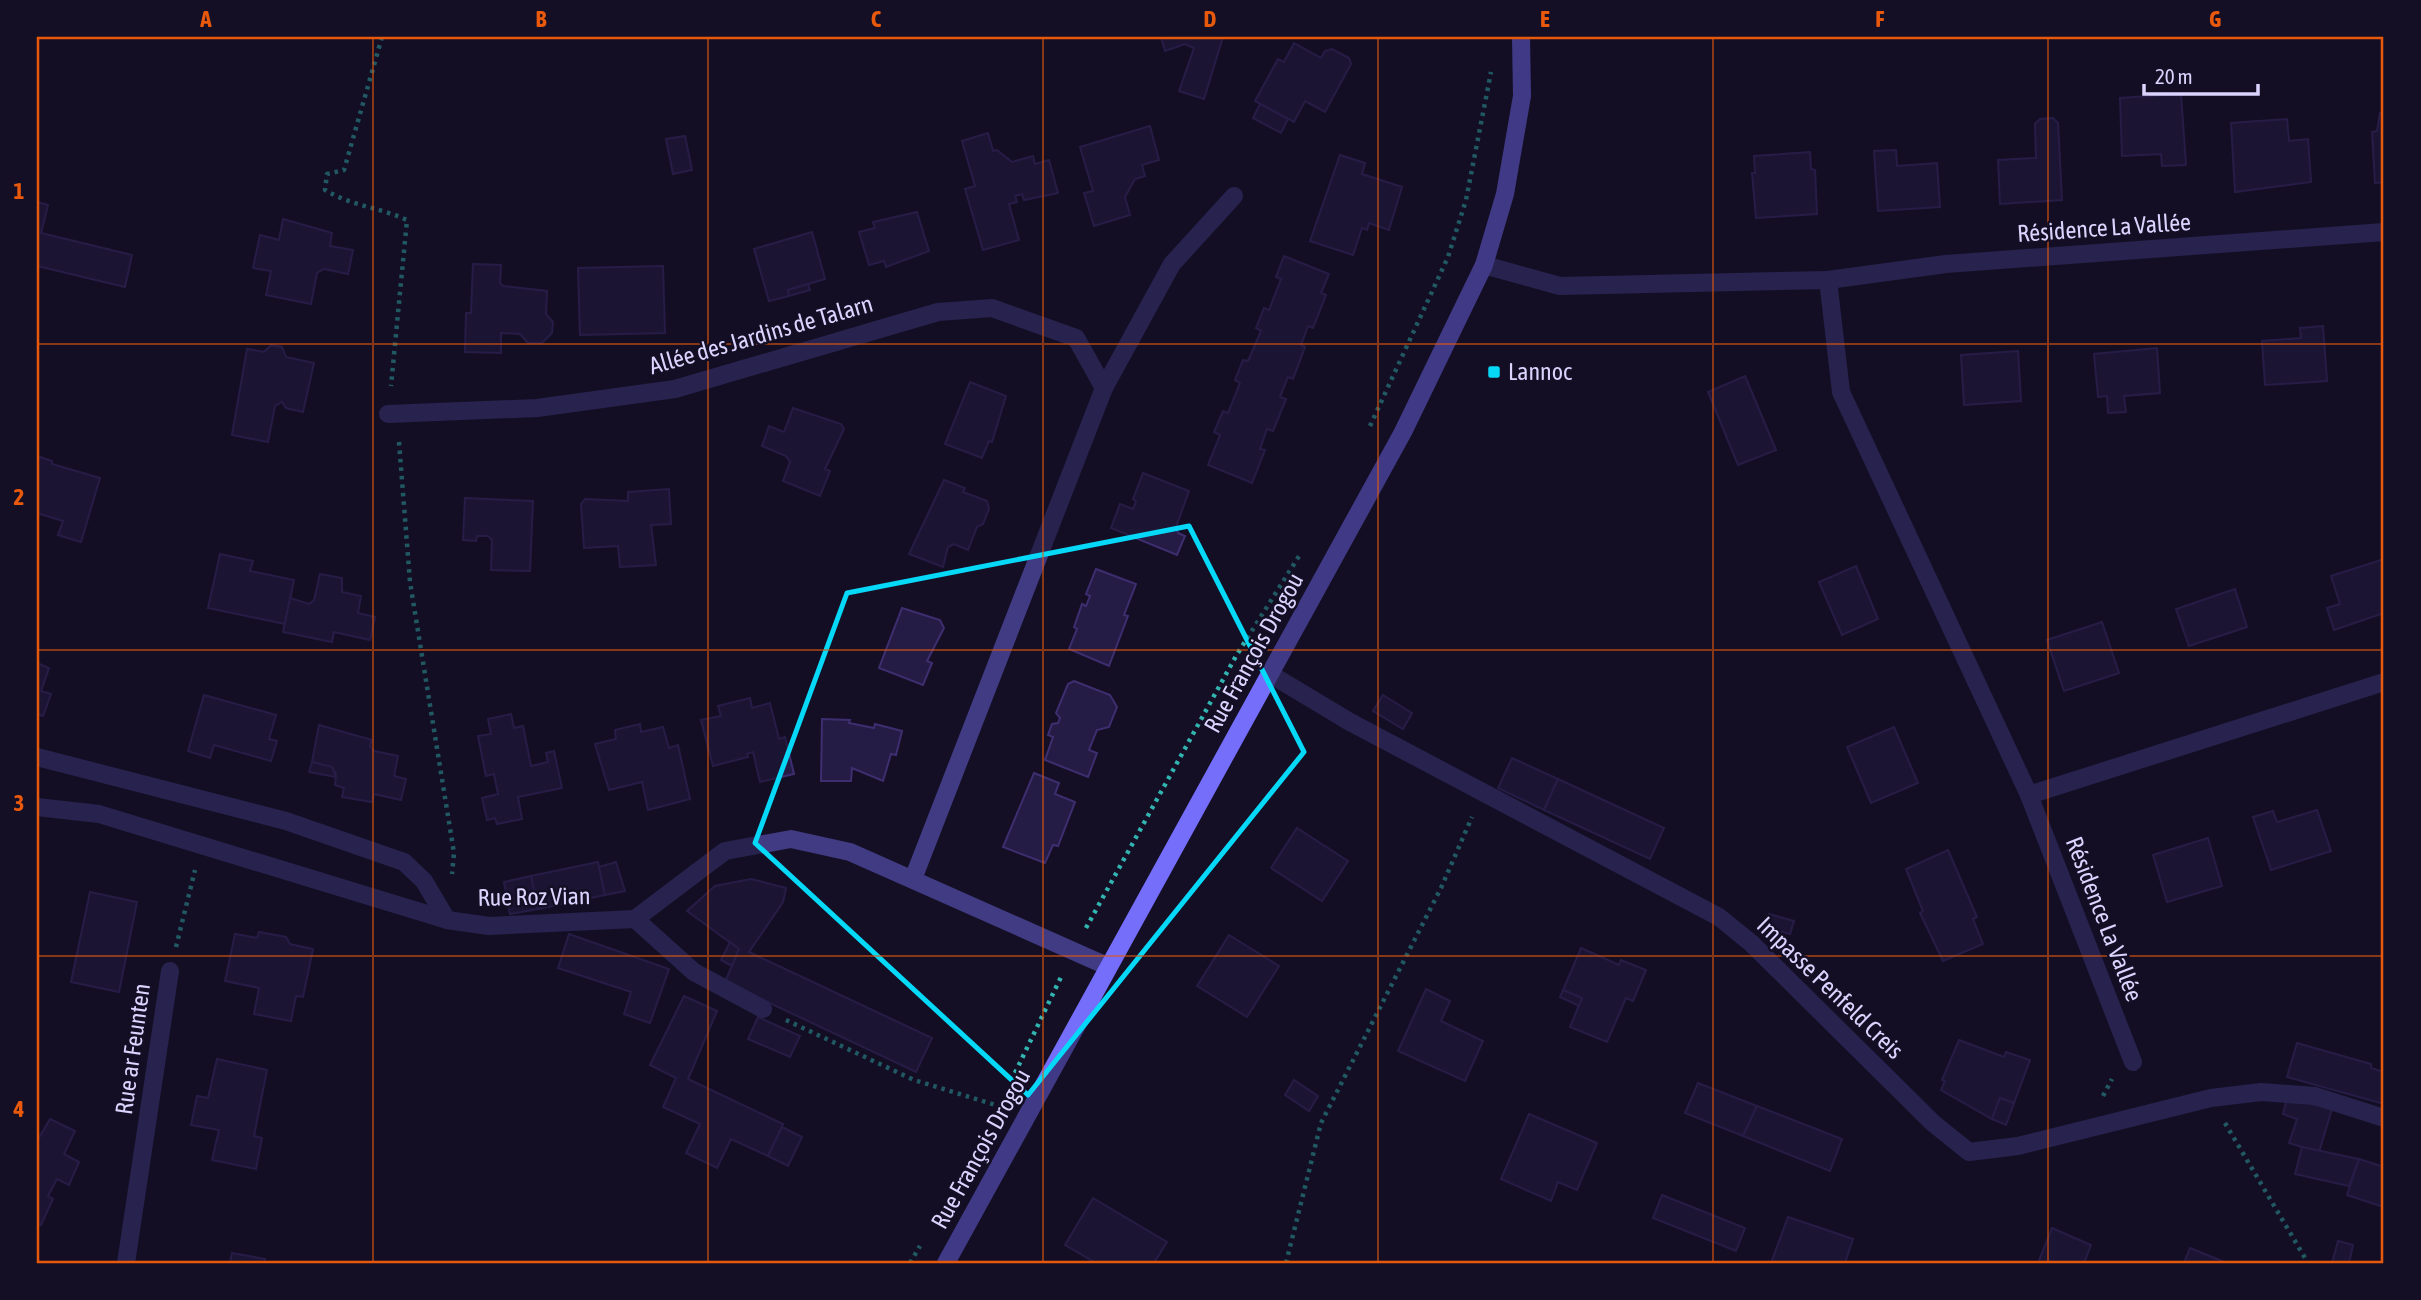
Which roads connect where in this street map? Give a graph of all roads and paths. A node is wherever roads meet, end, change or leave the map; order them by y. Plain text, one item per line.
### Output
1 (382, 37) edge
2 (1521, 37) edge
3 (1493, 64) dead end
4 (1234, 196) dead end
5 (2384, 232) edge
6 (1483, 265) junction
7 (1828, 281) junction
8 (1104, 388) junction
9 (393, 414) junction
10 (1367, 434) dead end
11 (1308, 542) dead end
12 (1270, 674) junction
13 (2384, 682) edge
14 (37, 757) edge
15 (1484, 793) junction
16 (2029, 795) junction
17 (37, 807) edge
18 (201, 844) junction
19 (913, 879) junction
20 (635, 919) junction
21 (447, 920) junction
22 (1073, 953) junction
23 (1107, 966) junction
24 (170, 971) joint
25 (763, 1009) joint
26 (2133, 1062) dead end
27 (1010, 1082) dead end
28 (1005, 1094) dead end
29 (2211, 1098) junction
30 (999, 1106) junction
31 (992, 1118) dead end
32 (2384, 1118) edge
33 (924, 1239) dead end
34 (126, 1263) edge
35 (910, 1263) edge
36 (946, 1263) edge
37 (1286, 1263) edge
38 (2308, 1263) edge

1 - 9 path
2 - 6 street, Rue François Drogou
3 - 10 path
4 - 8 street
5 - 7 street, Résidence La Vallée
6 - 7 street, Résidence La Vallée
6 - 12 street, Rue François Drogou
7 - 16 street, Résidence La Vallée
8 - 9 street, Allée des Jardins de Talarn
8 - 19 street
9 - 21 path
11 - 22 path
12 - 15 street, Impasse Penfeld Creis
12 - 23 street, Rue François Drogou
13 - 16 street
14 - 21 street
15 - 29 street, Impasse Penfeld Creis
15 - 37 path
16 - 26 street, Résidence La Vallée
17 - 18 street, Rue Roz Vian
18 - 21 street, Rue Roz Vian
18 - 24 path, Rue ar Feunten
19 - 20 street
19 - 22 street
20 - 21 street, Rue Roz Vian
20 - 25 street
22 - 23 street
22 - 27 path
23 - 36 street, Rue François Drogou
24 - 34 street, Rue ar Feunten
25 - 30 path
28 - 30 path
29 - 32 street, Impasse Penfeld Creis
29 - 38 path
30 - 31 path
33 - 35 path

